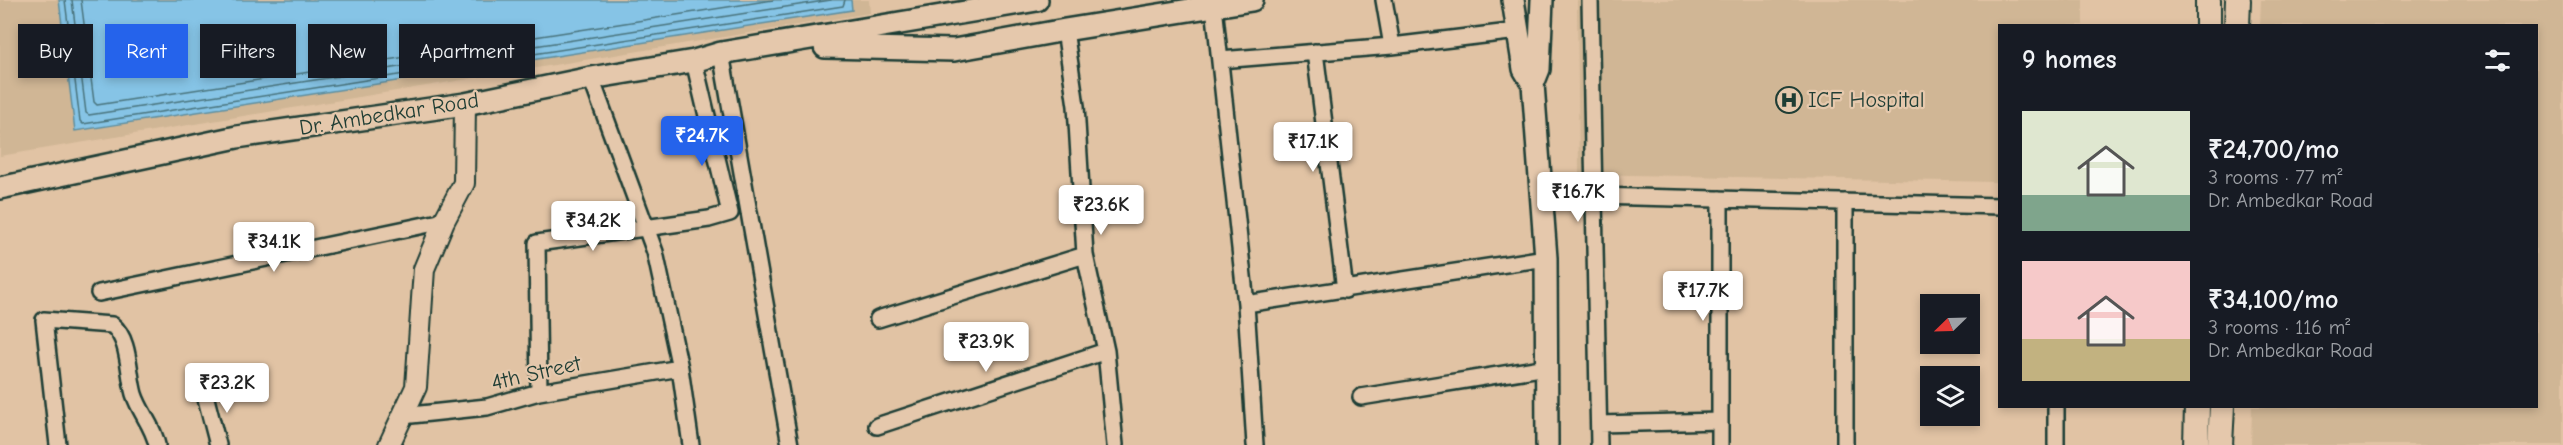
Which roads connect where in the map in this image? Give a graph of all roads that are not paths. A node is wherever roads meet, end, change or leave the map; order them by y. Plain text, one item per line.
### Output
1 (1037, 0) edge
2 (1252, 0) edge
3 (1384, 0) edge
4 (1513, 0) edge
5 (1542, 0) edge
6 (1590, 0) edge
7 (2208, 0) edge
8 (2238, 0) edge
9 (1214, 6) junction
10 (2208, 24) edge
11 (2237, 24) edge
12 (1065, 30) junction
13 (1518, 31) junction
14 (779, 45) junction
15 (1392, 46) junction
16 (1315, 52) junction
17 (721, 53) junction
18 (1220, 60) junction
19 (694, 61) junction
20 (591, 78) junction
21 (1533, 84) junction
22 (465, 104) junction
23 (0, 188) edge
24 (1594, 196) junction
25 (1720, 199) junction
26 (1845, 202) junction
27 (1998, 206) edge
28 (444, 221) junction
29 (645, 229) junction
30 (1085, 255) junction
31 (1546, 258) junction
32 (1345, 290) junction
33 (99, 293) dead end
34 (1246, 304) junction
35 (878, 320) dead end
36 (1106, 351) junction
37 (1547, 367) junction
38 (680, 368) junction
39 (204, 391) dead end
40 (539, 392) junction
41 (1361, 397) dead end
42 (2056, 408) edge
43 (2197, 408) edge
44 (2222, 408) edge
45 (402, 416) junction
46 (1720, 421) junction
47 (1599, 424) junction
48 (877, 426) dead end
49 (58, 445) edge
50 (157, 445) edge
51 (218, 445) edge
52 (389, 445) edge
53 (691, 445) edge
54 (790, 445) edge
55 (1115, 445) edge
56 (1256, 445) edge
57 (1547, 445) edge
58 (1599, 445) edge
59 (1720, 445) edge
60 (1845, 445) edge
61 (2056, 445) edge
62 (2196, 445) edge
63 (2220, 445) edge

1 - 14 main road, Dr. Ambedkar Road
2 - 9 main road, Dr. Ambedkar Road
3 - 15 street
4 - 13 main road
5 - 21 main road
6 - 24 street
7 - 10 main road
8 - 11 main road
9 - 12 main road, Dr. Ambedkar Road
9 - 18 street
12 - 14 main road, Dr. Ambedkar Road
12 - 30 street
13 - 15 street
13 - 21 main road
14 - 17 main road, Dr. Ambedkar Road
15 - 16 street
16 - 18 street
16 - 32 street
17 - 19 main road, Dr. Ambedkar Road
17 - 54 street
18 - 34 street
19 - 20 main road, Dr. Ambedkar Road
19 - 29 street
20 - 22 main road, Dr. Ambedkar Road
20 - 29 street
21 - 31 main road
22 - 23 main road, Dr. Ambedkar Road
22 - 28 street
24 - 25 street
24 - 47 street
25 - 26 street
25 - 46 street
26 - 27 street
26 - 60 street
28 - 33 street
28 - 45 street
29 - 38 street
29 - 40 street
30 - 35 street
30 - 36 street
31 - 32 street
31 - 37 main road
32 - 34 street
34 - 56 street
36 - 48 street
36 - 55 street
37 - 41 street
37 - 57 main road
38 - 40 street, 4th Street
38 - 53 street
39 - 51 street
40 - 45 street, 4th Street
42 - 61 street
43 - 62 main road
44 - 63 main road
45 - 52 street
46 - 47 street
46 - 59 street
47 - 58 street
49 - 50 street

